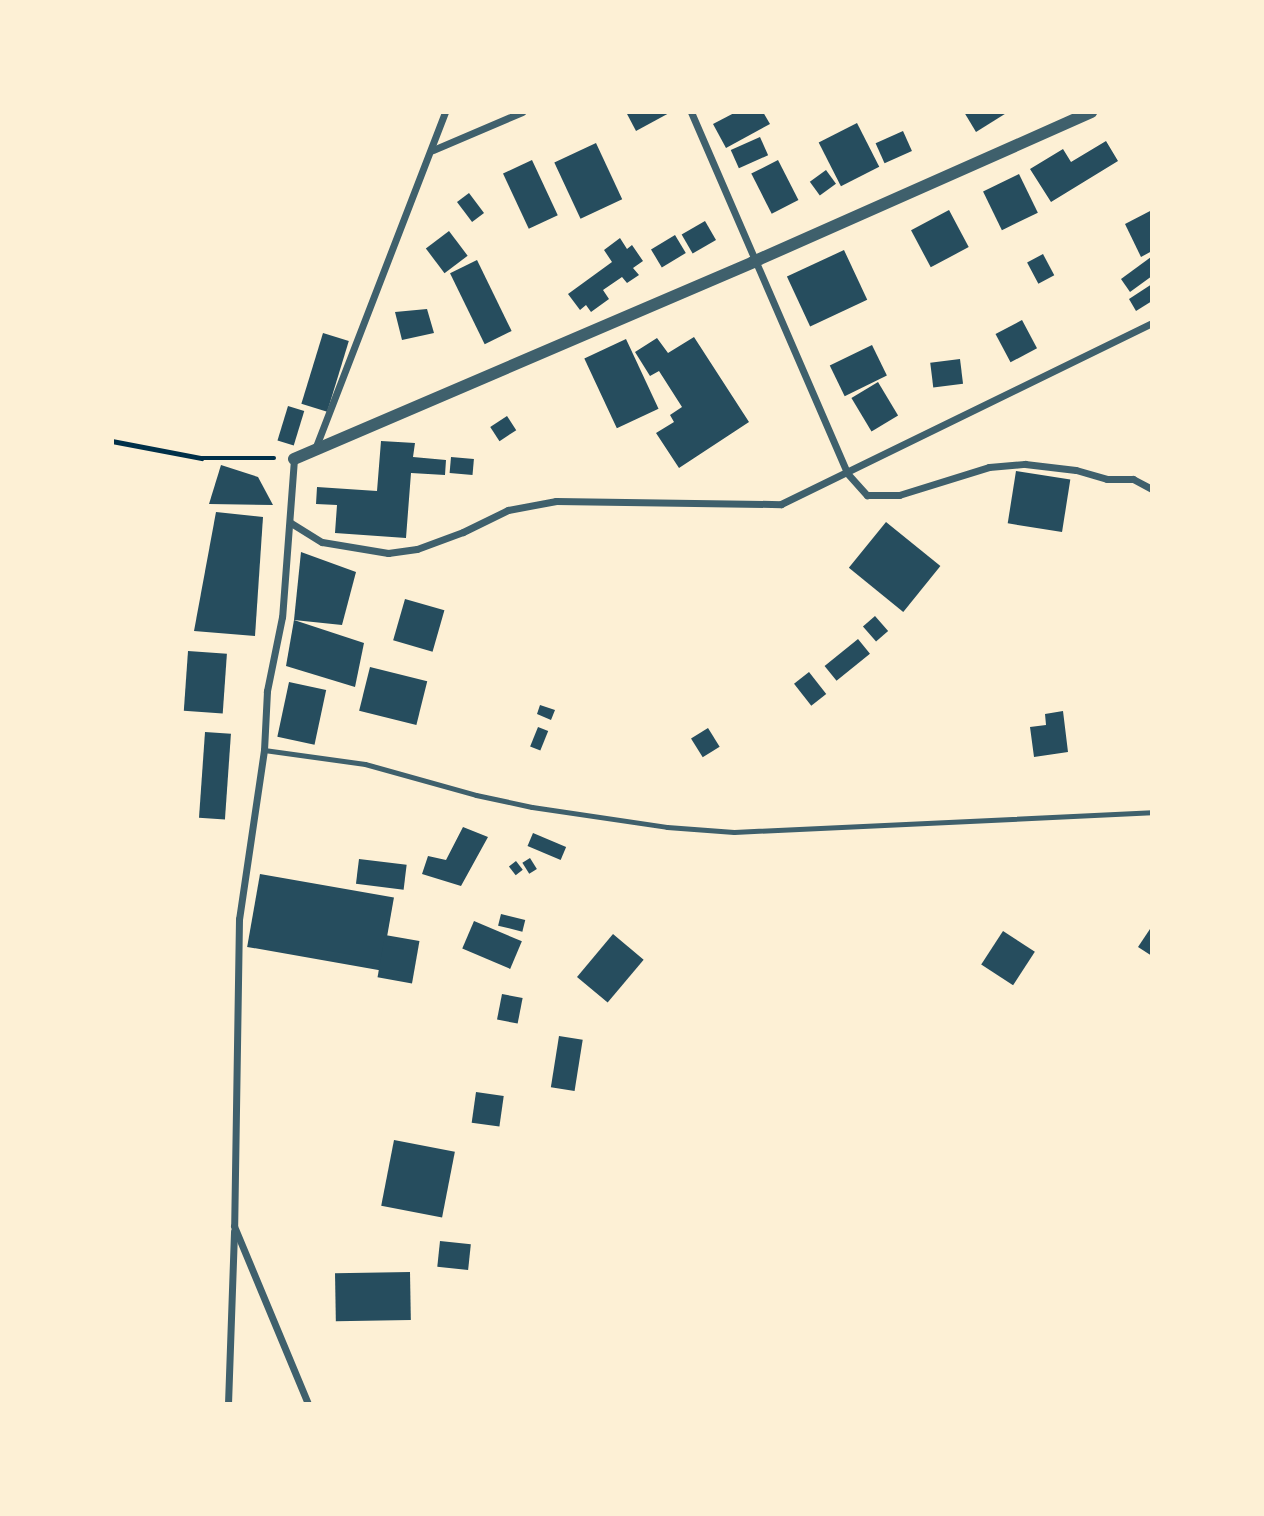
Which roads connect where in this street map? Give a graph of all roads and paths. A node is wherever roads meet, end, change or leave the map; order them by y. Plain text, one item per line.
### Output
1 (445, 112) edge
2 (522, 112) edge
3 (691, 112) edge
4 (1091, 112) edge
5 (433, 150) junction
6 (753, 262) junction
7 (1152, 323) edge
8 (112, 441) edge
9 (315, 450) junction
10 (294, 459) junction
11 (847, 473) junction
12 (1152, 489) edge
13 (291, 523) junction
14 (264, 750) junction
15 (1152, 812) edge
16 (234, 1226) junction
17 (228, 1404) edge
18 (308, 1404) edge

1 - 5 street
2 - 5 street
3 - 6 street
4 - 6 street
5 - 9 street
6 - 9 street
6 - 11 street
7 - 11 street
8 - 10 path
9 - 10 street
10 - 13 street
11 - 12 street
11 - 13 street
13 - 14 street
14 - 15 lane
14 - 16 street
16 - 17 street
16 - 18 street

